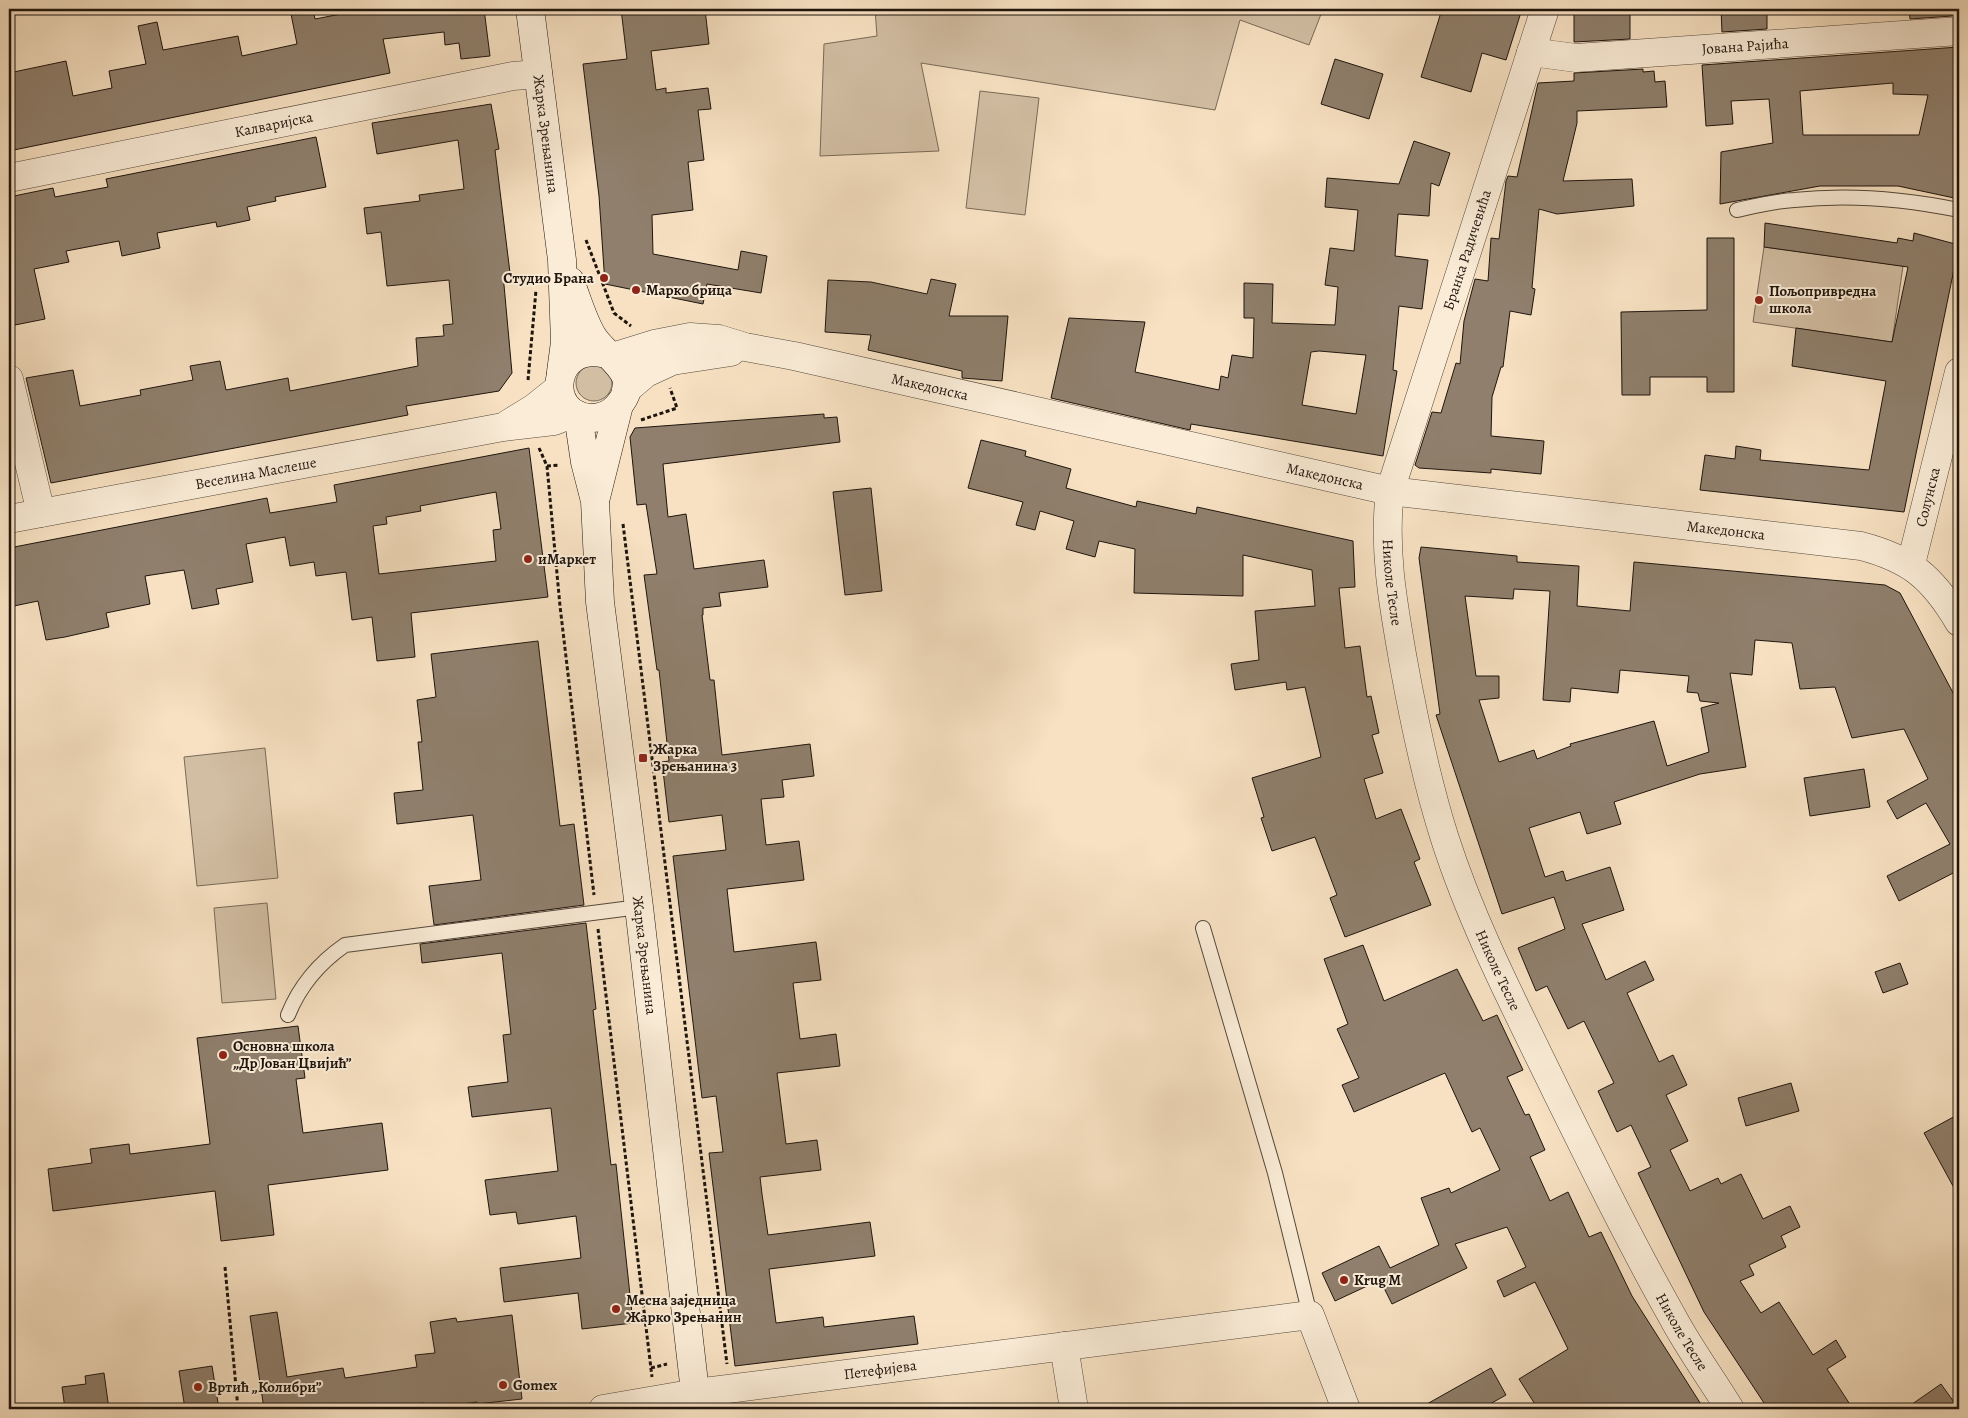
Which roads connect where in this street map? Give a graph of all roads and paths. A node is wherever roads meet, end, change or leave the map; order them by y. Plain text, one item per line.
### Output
1 (530, 9) edge
2 (1545, 9) edge
3 (1959, 31) edge
4 (1532, 52) junction
5 (538, 74) junction
6 (9, 178) edge
7 (1737, 210) dead end
8 (1959, 210) edge
9 (585, 230) dead end
10 (562, 260) junction
11 (536, 287) dead end
12 (658, 354) junction
13 (609, 356) junction
14 (1959, 372) edge
15 (9, 379) edge
16 (560, 380) junction
17 (528, 385) dead end
18 (627, 406) junction
19 (576, 414) junction
20 (503, 427) junction
21 (1390, 492) junction
22 (595, 501) junction
23 (41, 513) junction
24 (9, 520) edge
25 (623, 522) dead end
26 (1910, 564) junction
27 (1959, 622) edge
28 (639, 907) junction
29 (596, 913) junction
30 (1203, 928) dead end
31 (288, 1015) dead end
32 (225, 1267) dead end
33 (1310, 1315) junction
34 (1064, 1346) junction
35 (730, 1389) junction
36 (656, 1401) junction
37 (696, 1401) edge
38 (238, 1409) edge
39 (603, 1409) edge
40 (1074, 1409) edge
41 (1346, 1409) edge
42 (1730, 1409) edge

1 - 5 street, Жарка Зрењанина
2 - 4 street, Бранка Радичевића
3 - 4 street, Јована Рајића
4 - 21 street, Бранка Радичевића
5 - 6 street, Калваријска
5 - 10 street, Жарка Зрењанина
7 - 8 lane
9 - 12 path
10 - 13 street, Жарка Зрењанина
10 - 16 street, Жарка Зрењанина
11 - 17 path
12 - 13 street, Македонска
12 - 18 street, Македонска
12 - 18 path
12 - 21 street, Македонска
13 - 16 street
13 - 18 street, Жарка Зрењанина
14 - 26 street, Солунска
15 - 23 street
16 - 19 street, Жарка Зрењанина
16 - 20 street, Веселина Маслеше
18 - 19 street
18 - 22 street, Жарка Зрењанина
19 - 20 street, Веселина Маслеше
19 - 22 street, Жарка Зрењанина
20 - 23 street, Веселина Маслеше
20 - 29 path
21 - 26 street, Македонска
21 - 42 street, Николе Тесле
22 - 28 street, Жарка Зрењанина
23 - 24 street, Веселина Маслеше
25 - 35 path
26 - 27 street, Македонска
28 - 29 lane
28 - 37 street, Жарка Зрењанина
29 - 31 lane
29 - 36 path
30 - 33 lane
32 - 38 path
33 - 34 street, Петефијева
33 - 41 street
34 - 35 street, Петефијева
34 - 40 street
35 - 37 street, Петефијева
36 - 37 street, Петефијева
36 - 39 street, Петефијева

